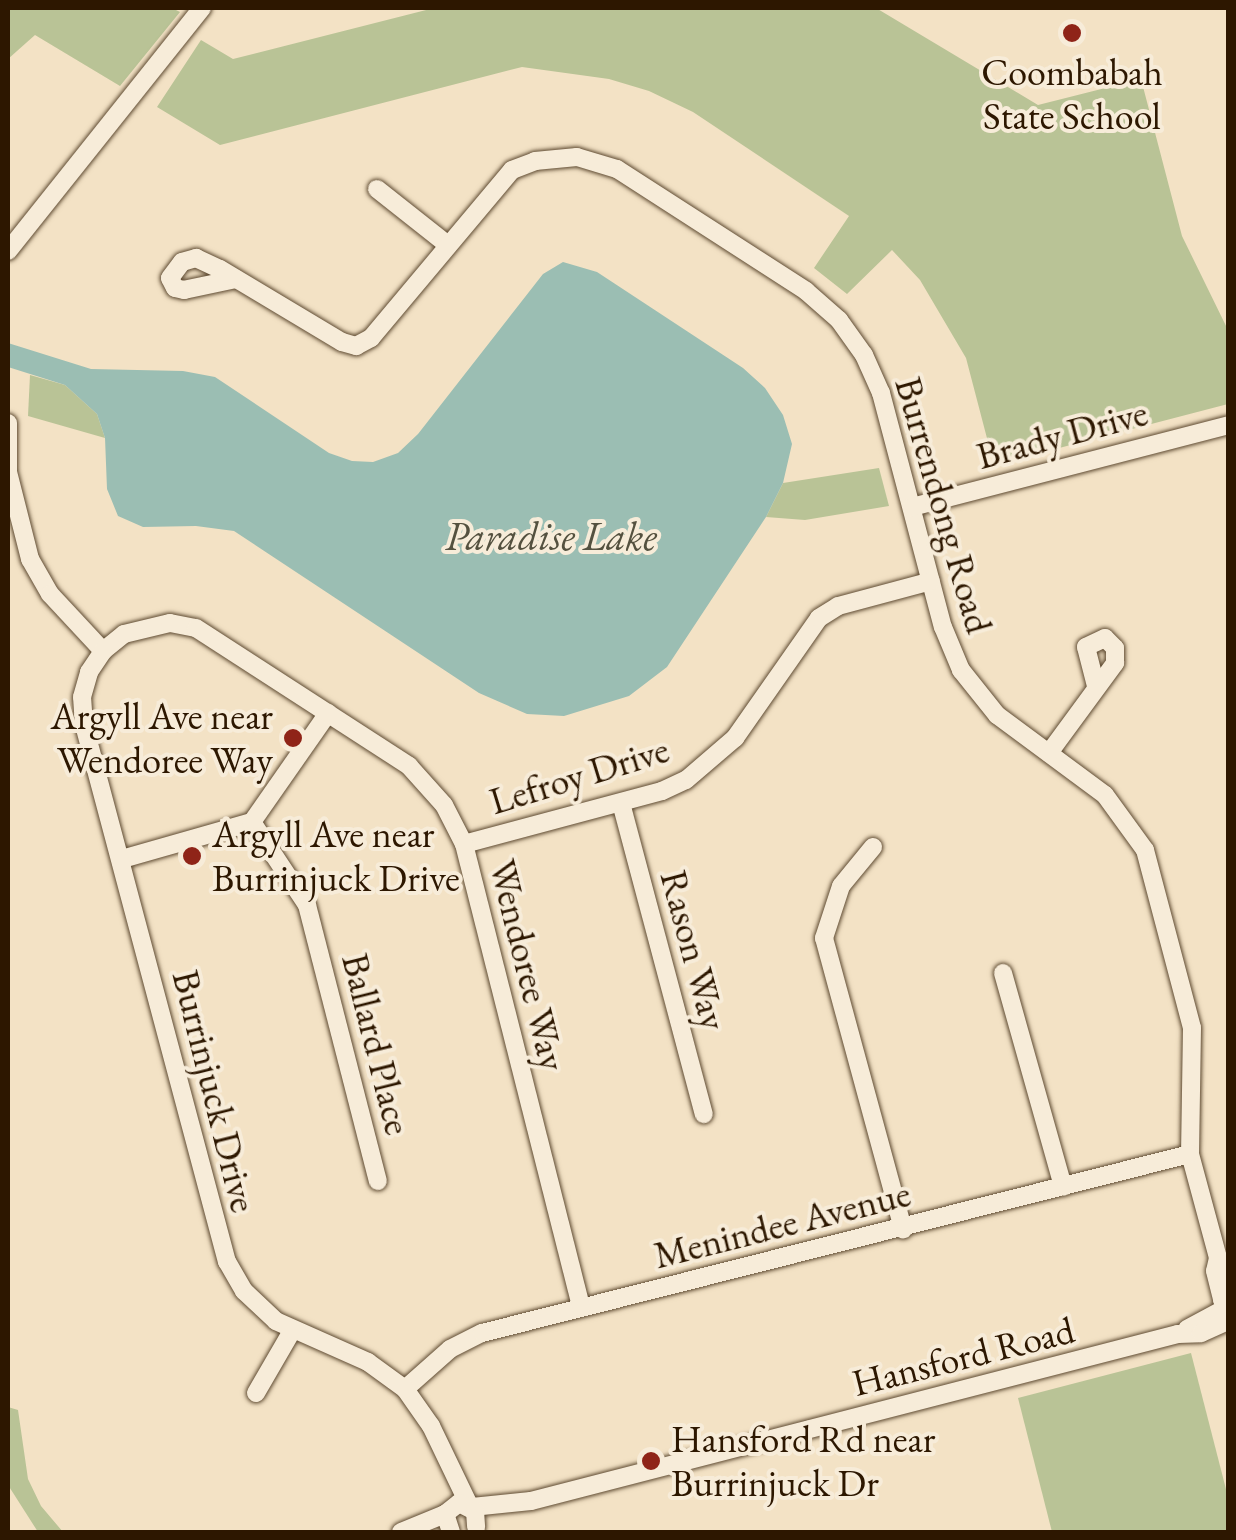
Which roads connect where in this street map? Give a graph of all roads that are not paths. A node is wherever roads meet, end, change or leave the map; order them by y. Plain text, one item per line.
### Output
1 (202, 8) edge
2 (377, 189) dead end
3 (448, 246) junction
4 (8, 251) edge
5 (236, 279) dead end
6 (8, 423) edge
7 (1228, 425) edge
8 (912, 507) junction
9 (931, 581) junction
10 (103, 651) junction
11 (1096, 686) dead end
12 (328, 713) junction
13 (1049, 753) junction
14 (621, 803) junction
15 (252, 822) junction
16 (464, 844) junction
17 (873, 846) dead end
18 (122, 860) junction
19 (1004, 973) dead end
20 (704, 1114) dead end
21 (1190, 1154) junction
22 (378, 1181) dead end
23 (1063, 1187) junction
24 (903, 1228) junction
25 (1223, 1266) edge
26 (1228, 1306) edge
27 (582, 1307) junction
28 (1228, 1322) edge
29 (292, 1331) junction
30 (1178, 1334) junction
31 (405, 1389) junction
32 (256, 1392) dead end
33 (442, 1451) junction
34 (531, 1500) junction
35 (471, 1506) junction
36 (446, 1512) junction
37 (473, 1530) edge
38 (401, 1532) edge
39 (451, 1532) edge

1 - 4 street
2 - 3 street
3 - 5 street, Burrendong Road
3 - 8 street, Burrendong Road
6 - 10 street
7 - 8 street, Brady Drive
8 - 9 street, Burrendong Road
9 - 13 street, Burrendong Road
9 - 14 street, Lefroy Drive
10 - 12 street, Wendoree Way
10 - 18 street, Burrinjuck Drive
11 - 13 street
12 - 15 street
12 - 16 street, Wendoree Way
13 - 21 street, Burrendong Road
14 - 16 street, Lefroy Drive
14 - 20 street, Rason Way
15 - 18 street
15 - 22 street, Ballard Place
16 - 27 street, Wendoree Way
17 - 24 street
18 - 29 street, Burrinjuck Drive
19 - 23 street
21 - 23 street, Menindee Avenue
21 - 25 street, Burrendong Road
23 - 24 street, Menindee Avenue
24 - 27 street, Menindee Avenue
25 - 26 street, Burrendong Road
26 - 30 street, Hansford Road
27 - 31 street, Menindee Avenue
28 - 30 street, Hansford Road
29 - 31 street, Burrinjuck Drive
29 - 32 street
30 - 34 street, Hansford Road
31 - 33 street, Burrinjuck Drive
33 - 35 street, Burrinjuck Drive
33 - 36 street, Burrinjuck Drive
34 - 35 street, Hansford Road
34 - 37 street, Hansford Road
35 - 36 street, Hansford Road
35 - 37 street, Burrinjuck Drive
36 - 38 street
36 - 39 street, Burrinjuck Drive

